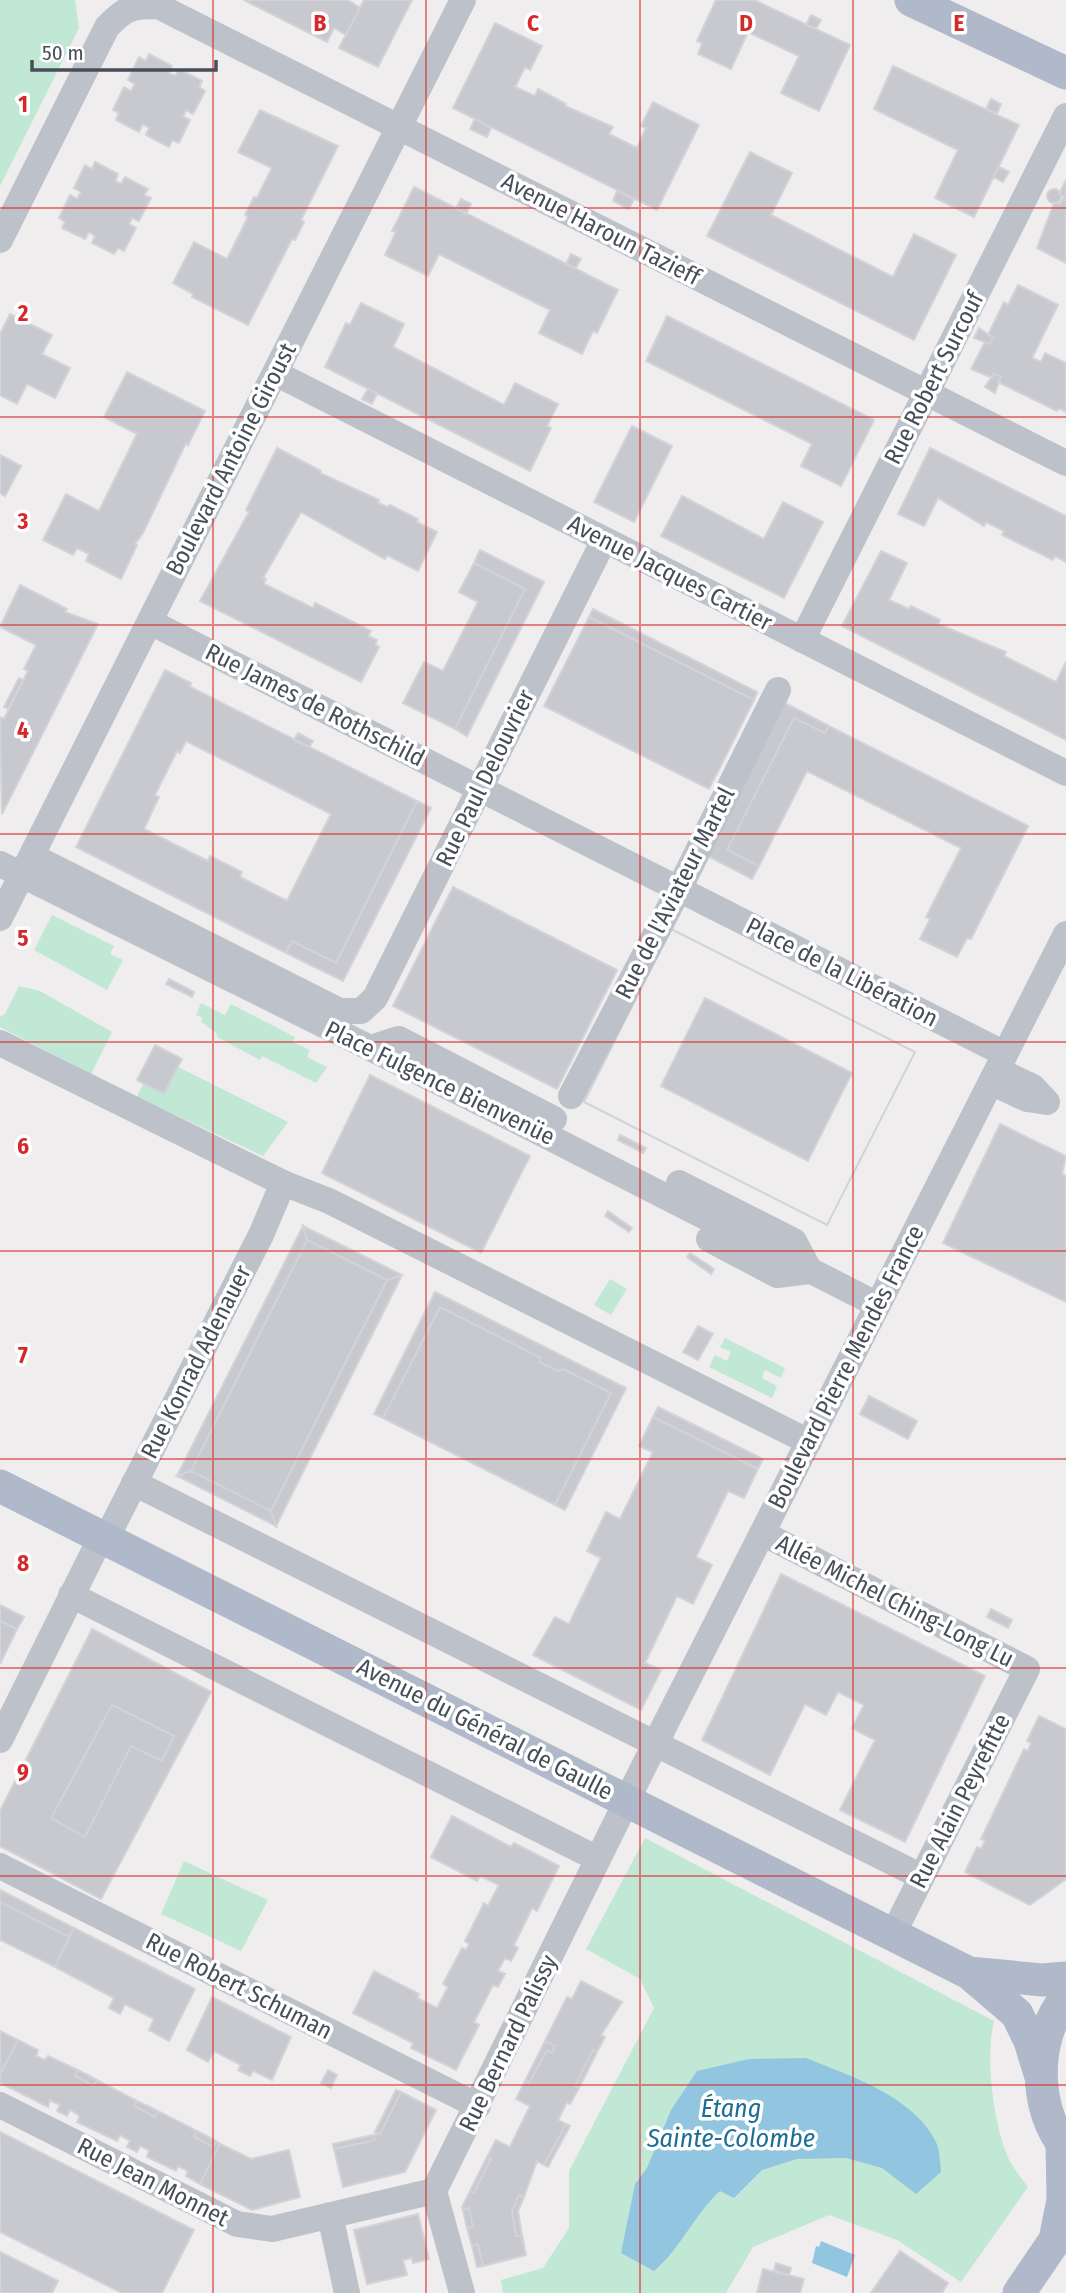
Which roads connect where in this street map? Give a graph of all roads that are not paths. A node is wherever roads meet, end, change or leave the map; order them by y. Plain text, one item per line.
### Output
1 (463, 0) edge
2 (911, 0) edge
3 (959, 0) edge
4 (1066, 51) edge
5 (1066, 73) edge
6 (1066, 116) edge
7 (399, 127) junction
8 (0, 240) edge
9 (275, 373) junction
10 (927, 393) junction
11 (1066, 463) edge
12 (604, 540) junction
13 (149, 622) junction
14 (802, 640) junction
15 (778, 690) dead end
16 (1066, 773) edge
17 (480, 788) junction
18 (18, 865) edge
19 (679, 888) junction
20 (0, 918) edge
21 (1066, 934) edge
22 (361, 1012) joint
23 (0, 1043) edge
24 (371, 1048) junction
25 (998, 1069) junction
26 (571, 1096) dead end
27 (283, 1183) junction
28 (810, 1271) junction
29 (878, 1305) junction
30 (809, 1442) junction
31 (135, 1483) junction
32 (0, 1486) edge
33 (762, 1533) junction
34 (104, 1538) junction
35 (71, 1595) junction
36 (1027, 1668) joint
37 (0, 1740) edge
38 (655, 1744) junction
39 (627, 1800) junction
40 (598, 1859) junction
41 (0, 1866) edge
42 (922, 1877) junction
43 (893, 1934) junction
44 (969, 1973) junction
45 (1066, 1978) edge
46 (1066, 1998) edge
47 (1041, 2077) junction
48 (0, 2105) edge
49 (478, 2106) junction
50 (1064, 2146) edge
51 (434, 2191) junction
52 (330, 2215) junction
53 (1060, 2236) edge
54 (347, 2293) edge
55 (462, 2293) edge
56 (1019, 2293) edge

1 - 7 street, Boulevard Antoine Giroust
2 - 5 main road
3 - 4 main road
6 - 10 street, Rue Robert Surcouf
7 - 8 street, Avenue Haroun Tazieff
7 - 9 street, Boulevard Antoine Giroust
7 - 10 street, Avenue Haroun Tazieff
9 - 12 street, Avenue Jacques Cartier
9 - 13 street, Boulevard Antoine Giroust
10 - 11 street, Avenue Haroun Tazieff
10 - 14 street, Rue Robert Surcouf
12 - 14 street, Avenue Jacques Cartier
12 - 17 street, Rue Paul Delouvrier
13 - 17 street, Rue James de Rothschild
13 - 18 street, Boulevard Antoine Giroust
14 - 16 street, Avenue Jacques Cartier
15 - 19 street, Rue de l'Aviateur Martel
17 - 19 street, Rue James de Rothschild
17 - 22 street, Rue Paul Delouvrier
18 - 20 street, Boulevard Antoine Giroust
18 - 22 street, Place Fulgence Bienvenüe
18 - 24 street, Place Fulgence Bienvenüe
19 - 25 street, Place de la Libération
19 - 26 street, Rue de l'Aviateur Martel
21 - 25 street, Boulevard Pierre Mendès France
23 - 27 street
24 - 28 street, Place Fulgence Bienvenüe
24 - 28 street
25 - 29 street, Boulevard Pierre Mendès France
27 - 30 street
27 - 31 street, Rue Konrad Adenauer
28 - 29 street
29 - 30 street, Boulevard Pierre Mendès France
30 - 33 street, Boulevard Pierre Mendès France
31 - 34 street, Rue Konrad Adenauer
31 - 38 street
32 - 34 main road, Avenue du Général de Gaulle
33 - 36 street, Allée Michel Ching-Long Lu
33 - 38 street, Boulevard Pierre Mendès France
34 - 35 street, Rue Konrad Adenauer
34 - 39 main road, Avenue du Général de Gaulle
35 - 37 street, Rue Konrad Adenauer
35 - 40 street
36 - 42 street, Rue Alain Peyrefitte
38 - 39 street, Boulevard Pierre Mendès France
38 - 42 street
39 - 40 street, Rue Bernard Palissy
39 - 43 main road, Avenue du Général de Gaulle
40 - 49 street, Rue Bernard Palissy
41 - 49 street, Rue Robert Schuman
42 - 43 street, Rue Alain Peyrefitte
43 - 44 main road, Avenue du Général de Gaulle
44 - 45 main road, Avenue du Général de Gaulle
44 - 47 main road, Avenue du Général de Gaulle
46 - 47 main road
47 - 50 main road
48 - 52 street, Rue Jean Monnet
49 - 51 street, Rue Bernard Palissy
50 - 53 main road
51 - 52 street, Rue Jean Monnet
51 - 55 street
52 - 54 street
53 - 56 main road

